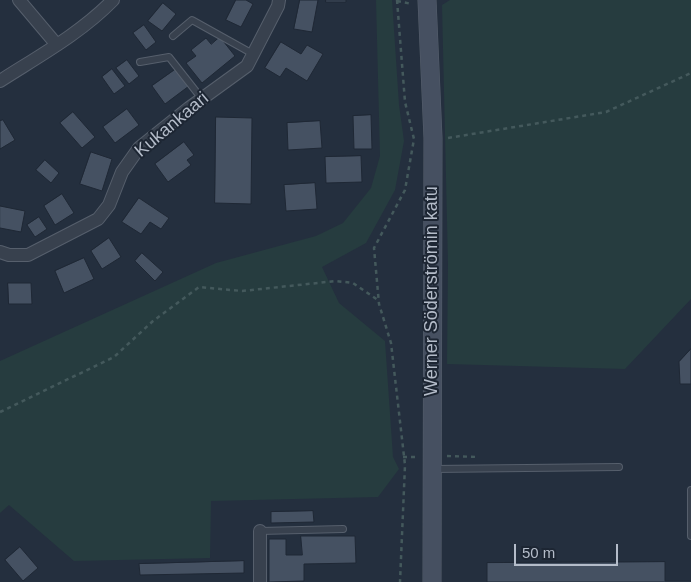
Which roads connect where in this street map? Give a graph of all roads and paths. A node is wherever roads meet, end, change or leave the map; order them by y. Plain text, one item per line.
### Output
1 (19, 0) edge
2 (113, 0) edge
3 (279, 0) edge
4 (397, 0) edge
5 (428, 0) edge
6 (174, 36) dead end
7 (57, 45) junction
8 (253, 54) junction
9 (140, 62) dead end
10 (691, 73) edge
11 (0, 81) edge
12 (202, 99) junction
13 (433, 138) junction
14 (0, 252) edge
15 (378, 300) junction
16 (0, 412) edge
17 (619, 467) dead end
18 (432, 469) junction
19 (691, 490) edge
20 (343, 529) dead end
21 (260, 531) joint
22 (691, 536) edge
23 (260, 582) edge
24 (400, 582) edge
25 (432, 582) edge

1 - 7 street
2 - 7 street
3 - 8 street, Kukankaari
4 - 15 path
5 - 13 street, Werner Söderströmin katu
6 - 8 lane
7 - 11 street
8 - 12 street, Kukankaari
9 - 12 lane
10 - 13 path
12 - 14 street, Kukankaari
13 - 18 street, Werner Söderströmin katu
15 - 16 path
15 - 24 path
17 - 18 lane
18 - 25 street, Werner Söderströmin katu
19 - 22 lane
20 - 21 lane
21 - 23 street

